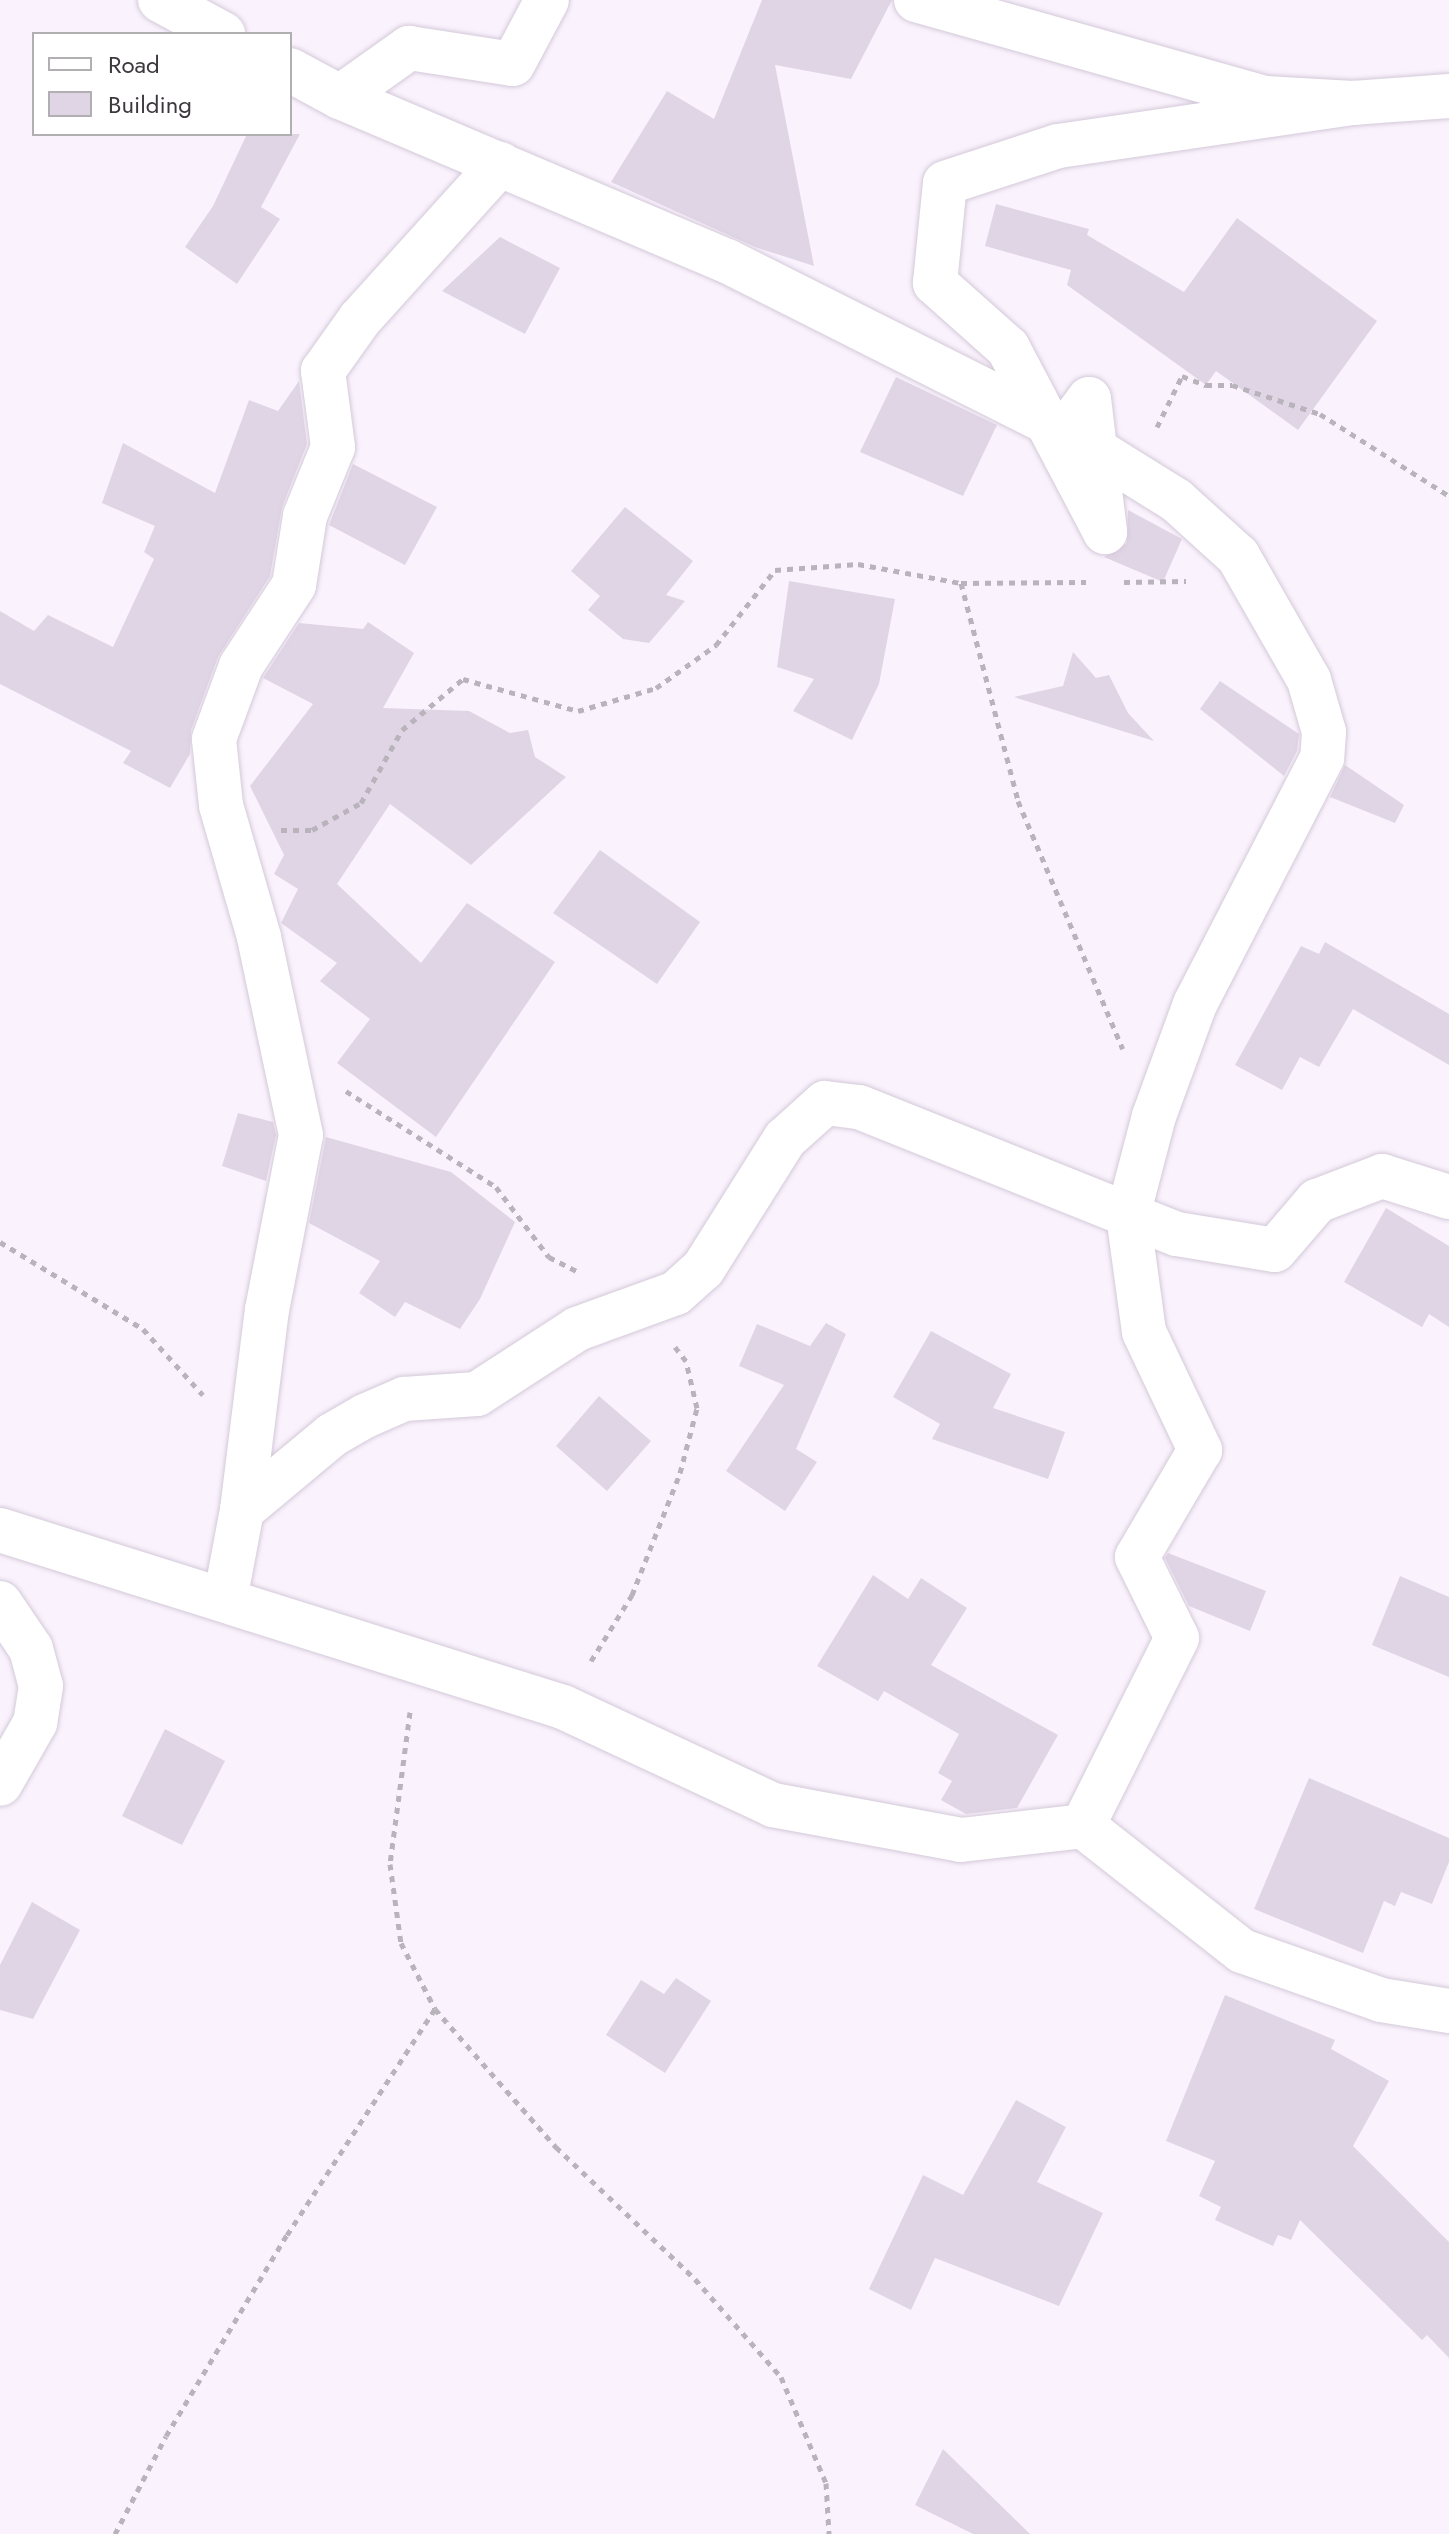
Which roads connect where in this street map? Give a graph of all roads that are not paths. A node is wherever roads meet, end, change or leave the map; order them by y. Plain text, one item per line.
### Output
1 (160, 0) edge
2 (547, 0) edge
3 (916, 0) edge
4 (219, 32) edge
5 (292, 71) edge
6 (1449, 96) edge
7 (340, 97) junction
8 (1353, 103) junction
9 (500, 164) junction
10 (1065, 431) junction
11 (1449, 1197) edge
12 (1128, 1215) junction
13 (242, 1510) junction
14 (0, 1530) edge
15 (225, 1600) junction
16 (0, 1603) edge
17 (0, 1784) edge
18 (1083, 1826) junction
19 (1449, 2011) edge

1 - 4 street
2 - 7 street
3 - 8 street
5 - 7 street
6 - 8 street
7 - 9 street
8 - 10 street
9 - 10 street
9 - 13 street
10 - 12 street
11 - 12 street
12 - 13 street
12 - 18 street
13 - 15 street
14 - 15 street
15 - 18 street
16 - 17 street
18 - 19 street

